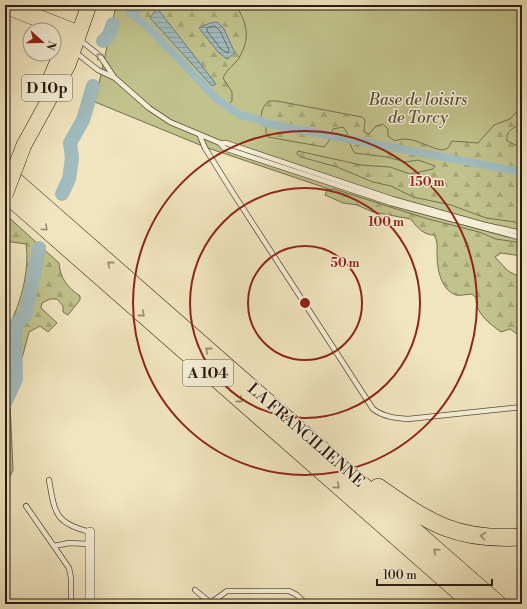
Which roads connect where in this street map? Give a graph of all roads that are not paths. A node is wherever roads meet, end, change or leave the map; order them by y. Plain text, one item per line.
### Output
1 (5, 5) edge
2 (81, 5) edge
3 (89, 5) edge
4 (5, 16) edge
5 (22, 23) edge
6 (69, 40) edge
7 (115, 78) junction
8 (200, 136) junction
9 (220, 143) junction
10 (5, 161) edge
11 (5, 172) edge
12 (8, 198) edge
13 (41, 204) junction
14 (522, 233) edge
15 (522, 238) edge
16 (522, 407) edge
17 (343, 468) junction
18 (49, 480) dead end
19 (26, 506) dead end
20 (90, 532) joint
21 (522, 537) edge
22 (401, 543) junction
23 (90, 544) junction
24 (54, 546) junction
25 (195, 590) dead end
26 (211, 603) edge
27 (71, 604) edge
28 (90, 604) edge
29 (306, 604) edge
30 (455, 604) edge
31 (473, 604) edge
32 (498, 604) edge

1 - 6 highway
2 - 6 main road, D 10p
3 - 6 main road, D 10p
4 - 5 highway
6 - 7 lane
7 -> 6 lane
6 - 12 main road, D 10p, bridge
7 - 8 lane
8 - 9 lane
8 - 16 lane
9 - 14 lane
9 - 15 lane
10 - 13 highway
11 - 13 highway, LA FRANCILIENNE / A 104
12 -> 22 highway, LA FRANCILIENNE / A 104
17 -> 13 highway, LA FRANCILIENNE / A 104
21 -> 17 highway
32 -> 17 highway, LA FRANCILIENNE / A 104
18 - 20 lane
19 - 24 lane
20 - 23 street
22 - 30 highway
22 - 31 highway, LA FRANCILIENNE / A 104
23 - 24 lane
23 - 28 street
24 - 27 lane
25 - 26 lane
26 - 29 lane

